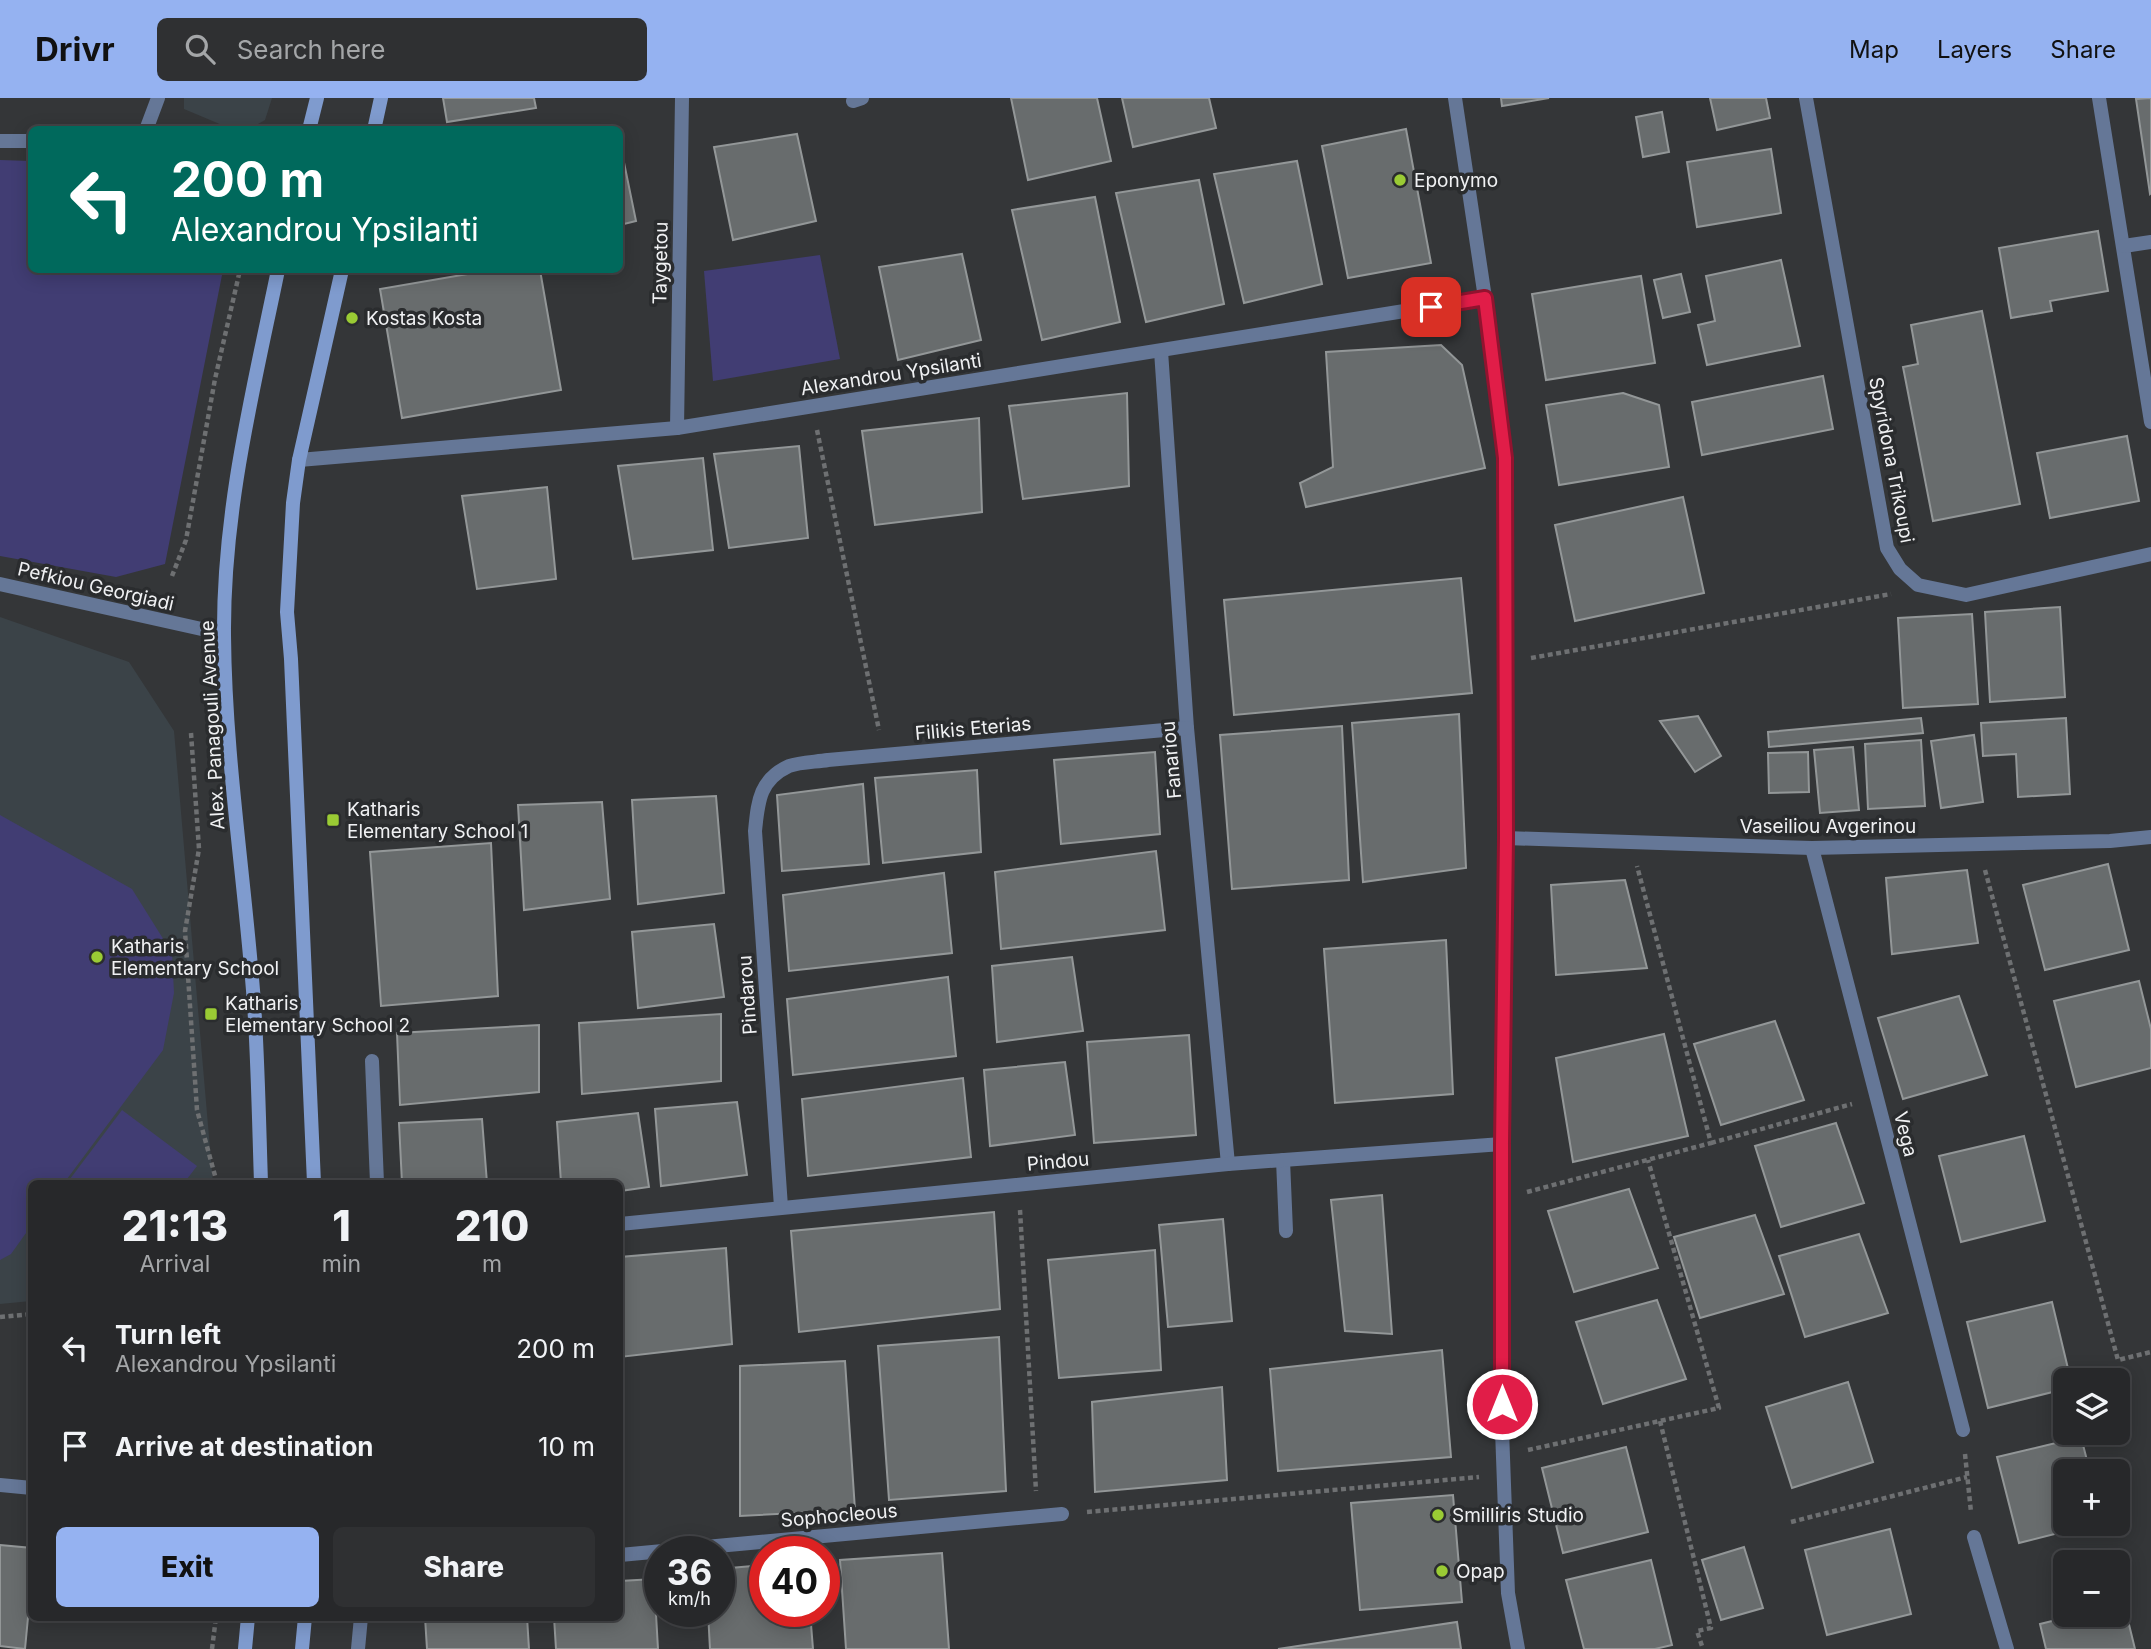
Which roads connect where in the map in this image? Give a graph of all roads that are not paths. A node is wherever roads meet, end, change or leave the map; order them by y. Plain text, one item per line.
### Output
1 (158, 98) edge
2 (317, 98) edge
3 (381, 98) edge
4 (682, 98) edge
5 (1455, 98) edge
6 (1806, 98) edge
7 (2099, 98) edge
8 (148, 126) edge
9 (310, 126) edge
10 (375, 126) edge
11 (0, 141) edge
12 (28, 141) edge
13 (2151, 242) edge
14 (2124, 246) junction
15 (277, 273) edge
16 (341, 273) edge
17 (1485, 298) junction
18 (1161, 351) junction
19 (2151, 422) edge
20 (677, 428) junction
21 (299, 460) junction
22 (2151, 554) edge
23 (0, 584) edge
24 (224, 634) junction
25 (1187, 728) junction
26 (766, 782) joint
27 (2151, 837) edge
28 (1506, 838) junction
29 (1812, 848) junction
30 (372, 1061) dead end
31 (1502, 1144) junction
32 (1283, 1160) junction
33 (1228, 1164) junction
34 (261, 1180) edge
35 (314, 1180) edge
36 (377, 1180) edge
37 (781, 1207) junction
38 (623, 1224) edge
39 (1286, 1231) dead end
40 (1963, 1430) road end
41 (0, 1485) edge
42 (28, 1488) edge
43 (1062, 1514) road end
44 (1973, 1537) road end
45 (623, 1555) edge
46 (248, 1621) edge
47 (305, 1621) edge
48 (361, 1621) edge
49 (245, 1649) edge
50 (302, 1649) edge
51 (358, 1649) edge
52 (1518, 1649) edge
53 (2007, 1649) edge

1 - 8 street
2 - 9 main road
3 - 10 main road
4 - 20 street, Taygetou
5 - 17 street
6 - 22 street, Spyridona Trikoupi
7 - 14 street
11 - 12 street
13 - 14 street
14 - 19 street
15 - 24 main road, Alex. Panagouli Avenue
16 - 21 main road
17 - 18 street, Alexandrou Ypsilanti
17 - 28 street
18 - 20 street, Alexandrou Ypsilanti
18 - 25 street, Fanariou
20 - 21 street, Alexandrou Ypsilanti
21 - 35 main road
23 - 24 street, Pefkiou Georgiadi
24 - 34 main road, Alex. Panagouli Avenue
25 - 26 street, Filikis Eterias
25 - 33 street, Fanariou
26 - 37 street, Pindarou
27 - 29 street, Vaseiliou Avgerinou
28 - 29 street, Vaseiliou Avgerinou
28 - 31 street
29 - 40 street, Vega
30 - 36 street
31 - 32 street, Pindou
31 - 52 street
32 - 33 street, Pindou
32 - 39 street
33 - 37 street, Pindou
37 - 38 street, Pindou
41 - 42 street
43 - 45 street, Sophocleous
44 - 53 street
46 - 49 main road
47 - 50 main road
48 - 51 street

